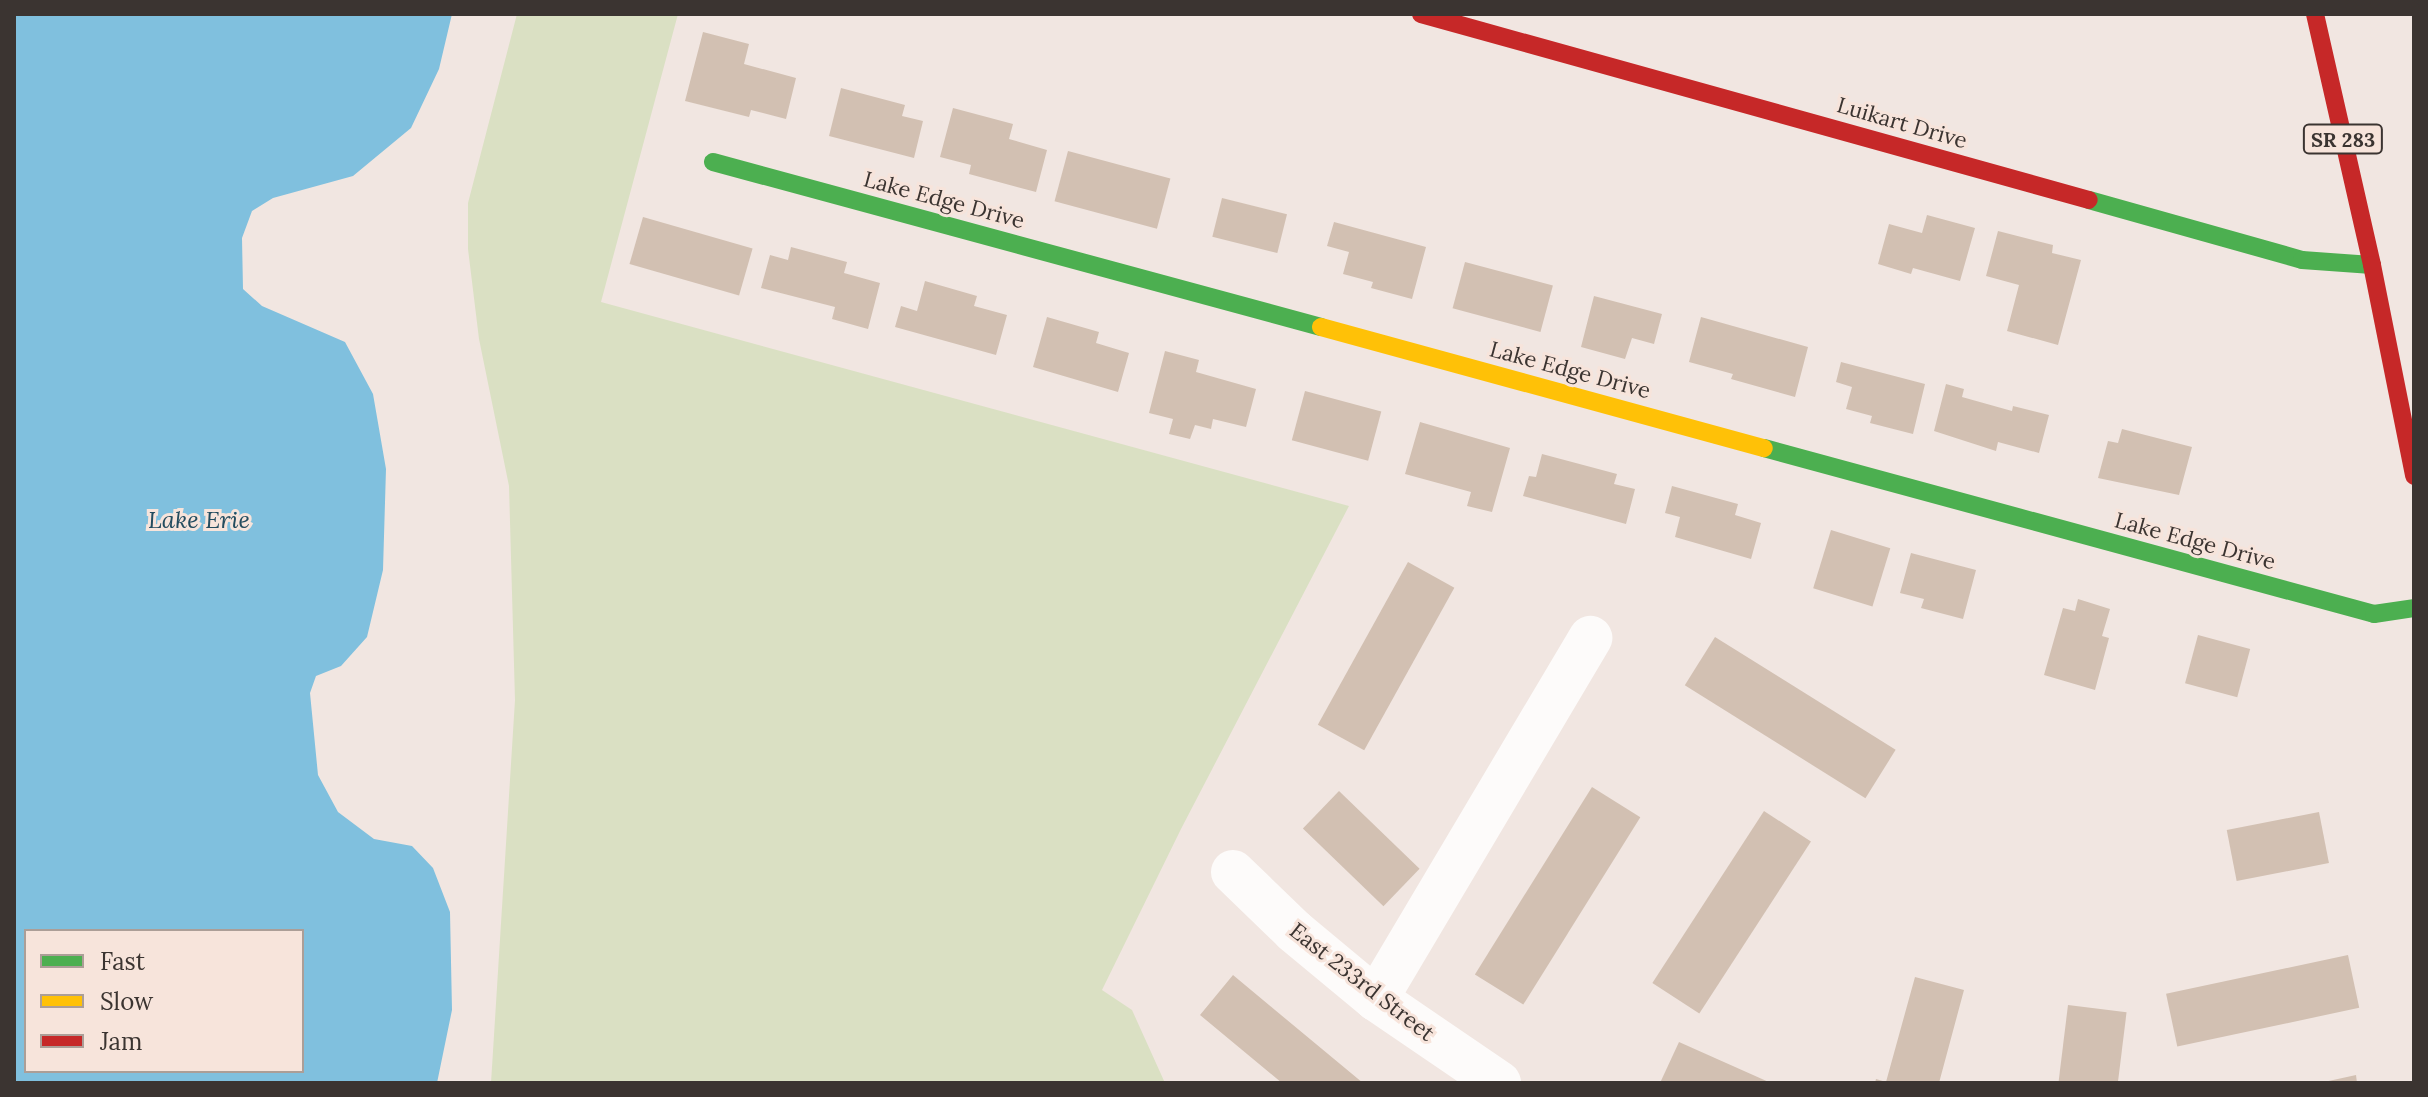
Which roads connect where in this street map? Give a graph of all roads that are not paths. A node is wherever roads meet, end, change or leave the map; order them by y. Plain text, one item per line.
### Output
1 (1421, 14) edge
2 (2315, 14) edge
3 (713, 162) dead end
4 (2372, 265) junction
5 (2414, 476) edge
6 (2414, 608) edge
7 (1590, 638) dead end
8 (1233, 872) dead end
9 (1376, 999) junction
10 (1499, 1083) edge

1 - 4 street, Luikart Drive
2 - 4 street, SR 283
3 - 6 street, Lake Edge Drive
4 - 5 street, SR 283
7 - 9 street
8 - 9 street, East 233rd Street
9 - 10 street, East 233rd Street

